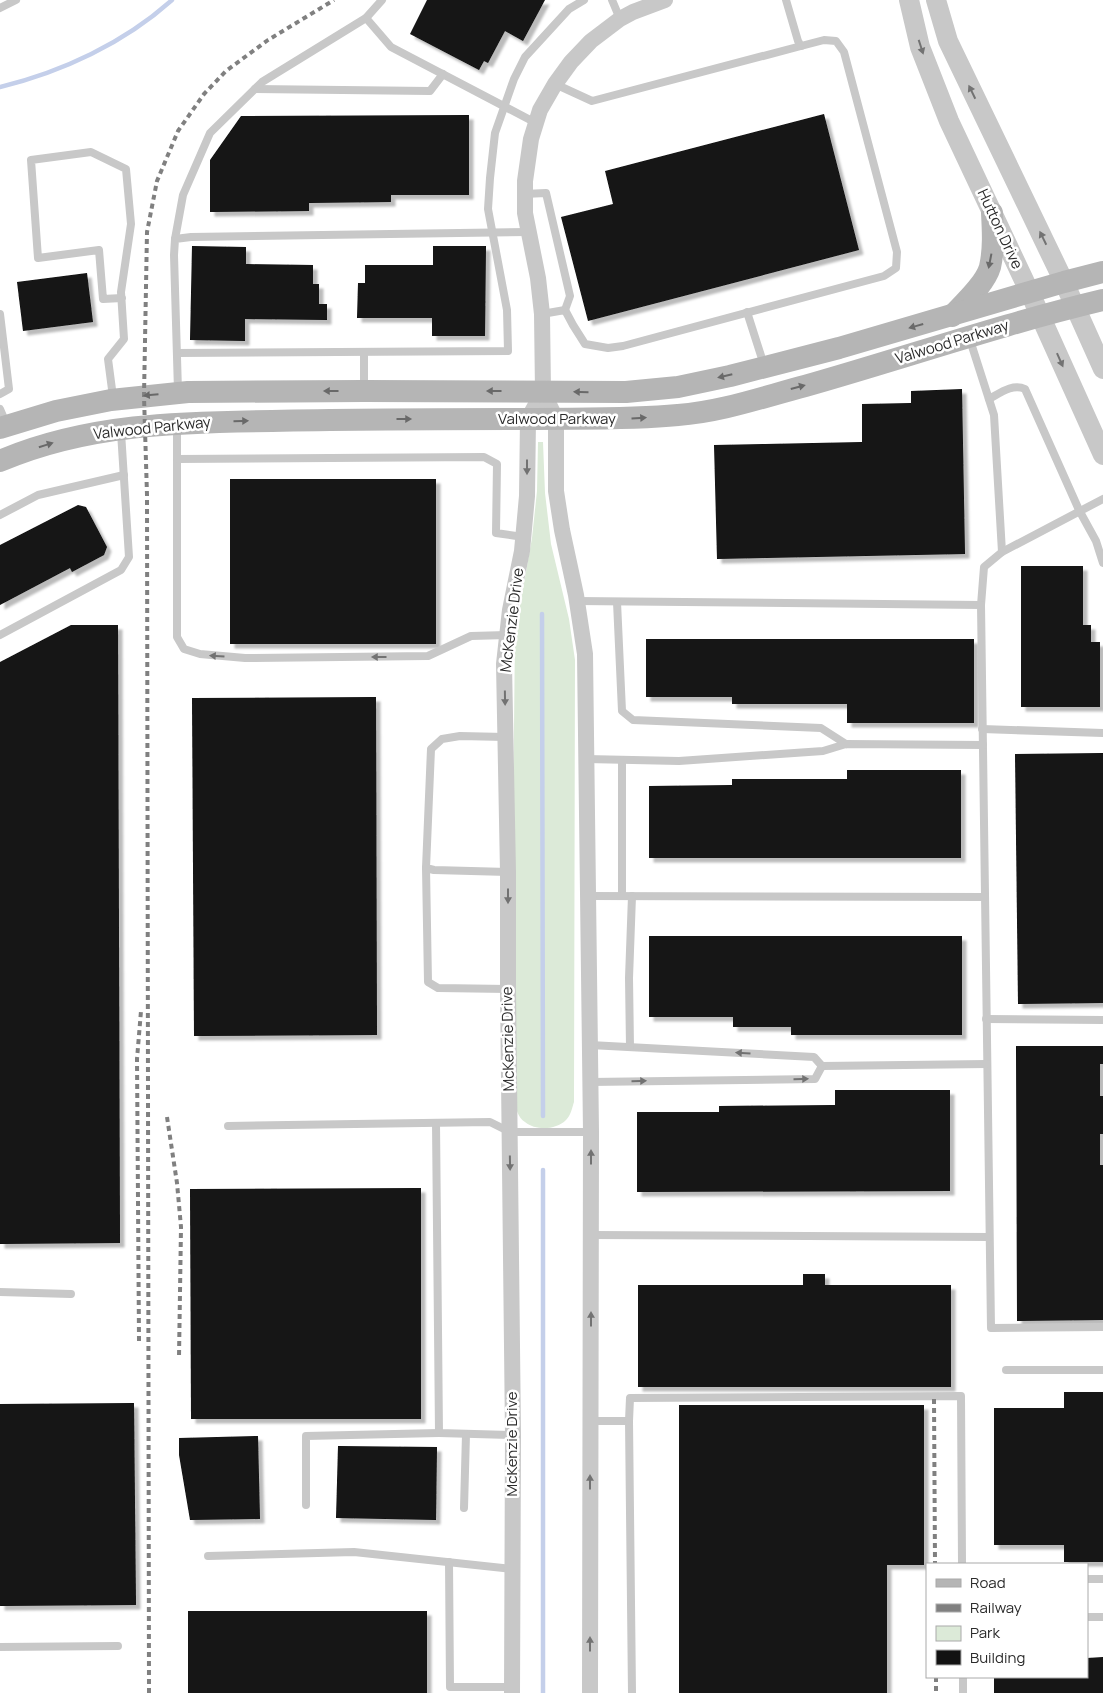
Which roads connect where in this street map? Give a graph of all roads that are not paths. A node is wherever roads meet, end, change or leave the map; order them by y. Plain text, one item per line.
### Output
1 (16, 0) edge
2 (382, 0) edge
3 (584, 0) edge
4 (612, 0) edge
5 (665, 0) edge
6 (786, 0) edge
7 (909, 0) edge
8 (936, 0) edge
9 (0, 8) edge
10 (366, 18) junction
11 (620, 19) junction
12 (800, 46) junction
13 (442, 74) junction
14 (555, 84) junction
15 (255, 89) junction
16 (503, 107) junction
17 (536, 123) junction
18 (524, 194) junction
19 (992, 213) junction
20 (528, 232) junction
21 (493, 233) junction
22 (175, 239) junction
23 (1103, 272) edge
24 (1064, 282) junction
25 (1030, 293) junction
26 (122, 298) junction
27 (1103, 300) edge
28 (1075, 306) junction
29 (565, 310) junction
30 (747, 312) junction
31 (0, 314) edge
32 (542, 314) junction
33 (1040, 315) junction
34 (952, 316) junction
35 (969, 337) junction
36 (364, 352) junction
37 (177, 353) junction
38 (764, 366) junction
39 (1103, 369) edge
40 (364, 391) junction
41 (542, 392) junction
42 (178, 393) junction
43 (0, 394) edge
44 (989, 399) junction
45 (113, 400) junction
46 (528, 418) junction
47 (556, 418) junction
48 (2, 421) edge
49 (177, 423) junction
50 (121, 428) junction
51 (1103, 455) edge
52 (178, 459) junction
53 (0, 460) edge
54 (124, 475) junction
55 (1103, 499) edge
56 (1080, 510) junction
57 (0, 515) edge
58 (523, 537) junction
59 (1002, 552) junction
60 (1103, 563) edge
61 (577, 601) junction
62 (617, 602) junction
63 (981, 605) junction
64 (0, 635) edge
65 (508, 635) junction
66 (982, 729) junction
67 (1103, 733) edge
68 (506, 737) junction
69 (846, 744) junction
70 (983, 745) junction
71 (586, 759) junction
72 (622, 760) junction
73 (426, 868) junction
74 (508, 872) junction
75 (588, 896) junction
76 (622, 896) junction
77 (632, 896) junction
78 (985, 897) junction
79 (508, 989) junction
80 (986, 1018) junction
81 (1103, 1020) edge
82 (590, 1045) junction
83 (630, 1047) junction
84 (987, 1064) junction
85 (822, 1066) junction
86 (590, 1082) junction
87 (436, 1123) junction
88 (228, 1126) dead end
89 (510, 1132) junction
90 (591, 1132) junction
91 (591, 1235) junction
92 (990, 1237) junction
93 (0, 1292) edge
94 (71, 1294) dead end
95 (1103, 1327) edge
96 (1006, 1370) dead end
97 (1103, 1370) edge
98 (590, 1420) junction
99 (630, 1420) junction
100 (439, 1433) junction
101 (466, 1434) junction
102 (512, 1435) junction
103 (306, 1505) dead end
104 (464, 1508) dead end
105 (208, 1556) dead end
106 (449, 1562) junction
107 (962, 1563) edge
108 (512, 1569) junction
109 (1088, 1579) edge
110 (1103, 1579) edge
111 (1088, 1617) edge
112 (1103, 1618) edge
113 (118, 1646) dead end
114 (0, 1647) edge
115 (963, 1678) edge
116 (512, 1690) edge
117 (590, 1693) edge
118 (632, 1693) edge
119 (963, 1693) edge

1 - 9 lane
2 - 10 lane
3 - 16 lane
4 - 11 lane
5 - 11 street, McKenzie Drive
6 - 12 lane
7 -> 19 street, Hutton Drive
24 -> 8 street
10 - 13 lane
10 - 15 lane
11 - 14 street, McKenzie Drive
12 - 14 lane
12 - 30 lane
13 - 15 lane
13 - 16 lane
14 - 17 street, McKenzie Drive
15 - 22 lane
16 - 17 lane
16 - 21 lane
17 - 18 street, McKenzie Drive
18 - 20 street, McKenzie Drive
18 - 29 lane
19 - 25 street, Hutton Drive
19 -> 34 main road
20 - 21 lane
20 - 32 street, McKenzie Drive
21 - 22 lane
21 - 36 lane
22 - 37 lane
23 - 24 main road, Valwood Parkway
24 - 25 main road, Valwood Parkway
24 - 28 street
25 - 33 street, Hutton Drive
25 - 34 main road, Valwood Parkway
26 - 26 lane
26 - 45 lane
27 - 28 main road, Valwood Parkway
28 - 33 main road, Valwood Parkway
28 - 39 street
29 - 30 lane
29 - 32 lane
30 - 38 lane
31 - 43 lane
32 - 41 street, McKenzie Drive
33 - 35 main road, Valwood Parkway
33 -> 51 street, Hutton Drive
34 -> 38 main road, Valwood Parkway
35 - 44 lane
47 -> 35 main road, Valwood Parkway
36 - 37 lane
36 - 40 lane
37 - 42 lane
38 -> 41 main road, Valwood Parkway
41 -> 40 main road, Valwood Parkway
40 -> 42 main road, Valwood Parkway
41 - 46 street, McKenzie Drive
41 - 47 street, McKenzie Drive
42 -> 45 main road, Valwood Parkway
44 - 56 lane
44 - 59 lane
45 - 48 main road, Valwood Parkway
46 - 47 main road, Valwood Parkway
49 -> 46 main road, Valwood Parkway
46 -> 58 street, McKenzie Drive
47 - 61 street, McKenzie Drive
49 - 50 main road, Valwood Parkway
49 - 52 lane
53 -> 50 main road, Valwood Parkway
50 - 54 lane
52 - 58 lane
65 -> 52 lane
54 - 57 lane
54 - 64 lane
55 - 56 lane
56 - 59 lane
56 - 60 lane
58 - 65 street, McKenzie Drive
59 - 63 lane
61 - 62 lane
61 - 71 street, McKenzie Drive
62 - 63 lane
62 - 69 lane
63 - 66 lane
65 -> 68 street, McKenzie Drive
66 - 67 lane
66 - 70 lane
68 - 73 lane
68 - 74 street, McKenzie Drive
69 - 70 lane
69 - 72 lane
70 - 78 lane
71 - 72 lane
71 - 75 street, McKenzie Drive
72 - 76 lane
73 - 74 lane
73 - 79 lane
74 -> 79 street, McKenzie Drive
75 - 76 lane
75 - 82 street, McKenzie Drive
76 - 77 lane
77 - 78 lane
77 - 83 lane
78 - 80 lane
79 - 89 street, McKenzie Drive
80 - 81 lane
80 - 84 lane
82 - 83 lane
82 - 86 street, McKenzie Drive
85 -> 83 lane
84 - 85 lane
84 - 92 lane
86 -> 85 lane
86 - 90 street, McKenzie Drive
87 - 88 lane
87 - 89 lane
87 - 100 lane
89 - 90 lane
89 -> 102 street, McKenzie Drive
91 -> 90 street, McKenzie Drive
91 - 92 lane
98 -> 91 street, McKenzie Drive
92 - 95 lane
93 - 94 lane
96 - 97 lane
98 - 99 lane
117 -> 98 street, McKenzie Drive
99 - 107 lane
99 - 118 lane
100 - 101 lane
100 - 103 lane
101 - 102 lane
101 - 104 lane
102 - 108 street, McKenzie Drive
105 - 106 lane
106 - 108 lane
106 - 116 lane
108 - 116 street, McKenzie Drive
109 - 110 lane
111 - 112 lane
113 - 114 lane
115 - 119 lane

